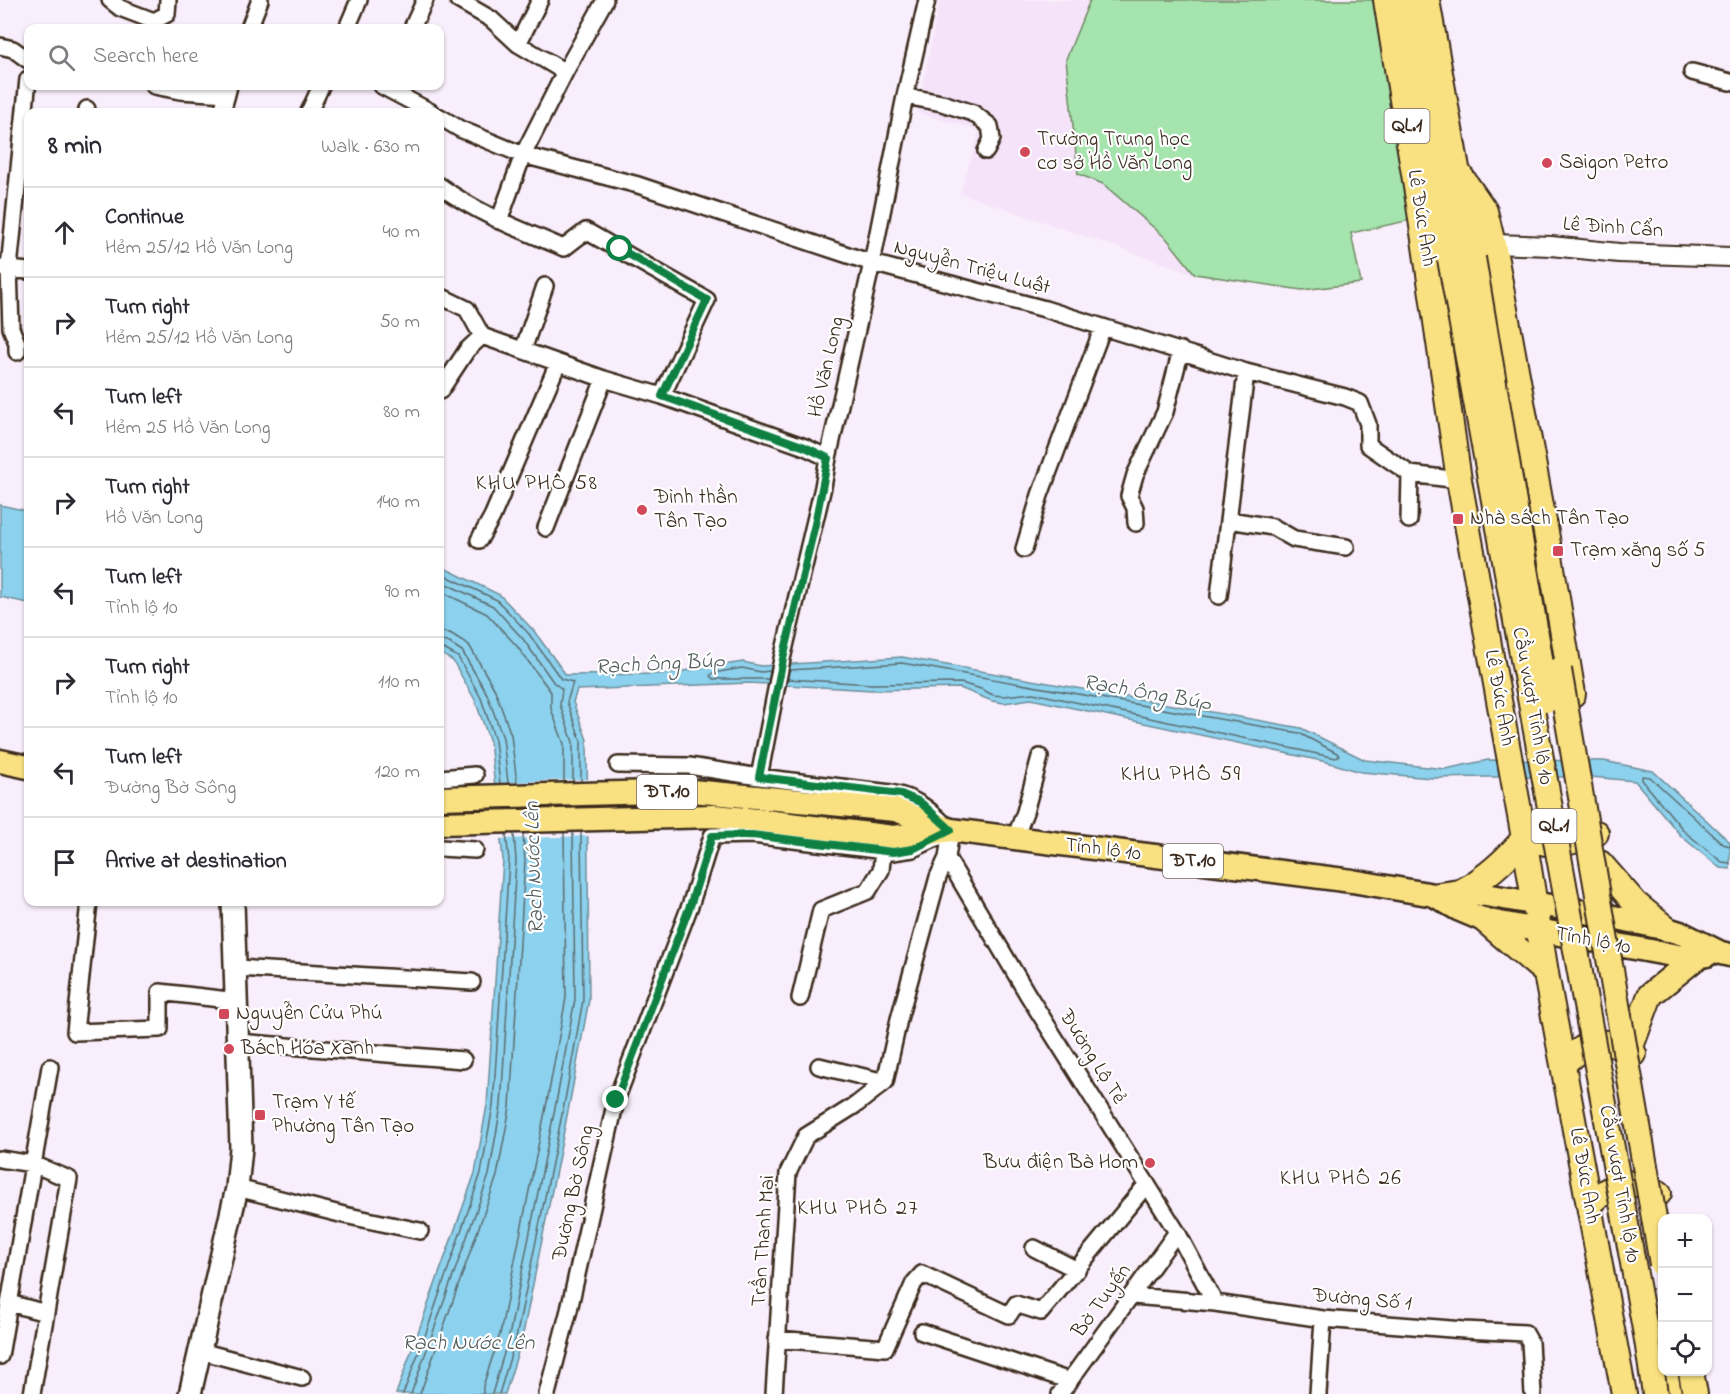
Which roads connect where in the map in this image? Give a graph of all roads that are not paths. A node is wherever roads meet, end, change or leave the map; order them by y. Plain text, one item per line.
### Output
1 (110, 0) edge
2 (168, 0) edge
3 (260, 0) edge
4 (360, 0) edge
5 (425, 0) edge
6 (458, 0) edge
7 (540, 0) edge
8 (605, 0) edge
9 (927, 0) edge
10 (1427, 0) edge
11 (1435, 0) edge
12 (1393, 4) edge
13 (251, 24) edge
14 (349, 24) edge
15 (414, 24) edge
16 (1433, 34) junction
17 (518, 44) junction
18 (0, 46) edge
19 (24, 57) edge
20 (566, 72) junction
21 (1692, 72) dead end
22 (1730, 82) edge
23 (27, 90) edge
24 (228, 90) edge
25 (319, 90) edge
26 (391, 90) edge
27 (905, 96) junction
28 (24, 108) edge
29 (223, 108) edge
30 (311, 108) edge
31 (424, 108) edge
32 (24, 110) edge
33 (444, 119) edge
34 (986, 151) dead end
35 (523, 155) junction
36 (1458, 172) junction
37 (444, 189) edge
38 (1440, 201) junction
39 (499, 220) junction
40 (1462, 255) junction
41 (1730, 257) edge
42 (872, 263) junction
43 (4, 268) edge
44 (24, 270) edge
45 (545, 286) dead end
46 (444, 298) edge
47 (1103, 327) junction
48 (483, 336) junction
49 (523, 350) junction
50 (1181, 350) junction
51 (17, 352) dead end
52 (558, 363) junction
53 (1246, 372) junction
54 (604, 378) junction
55 (444, 385) edge
56 (662, 396) junction
57 (828, 458) junction
58 (1410, 474) junction
59 (1460, 480) junction
60 (1228, 520) junction
61 (1409, 520) dead end
62 (1136, 523) dead end
63 (546, 528) dead end
64 (480, 540) dead end
65 (1346, 547) dead end
66 (1024, 549) dead end
67 (1219, 596) dead end
68 (1571, 684) junction
69 (1496, 688) junction
70 (1040, 757) dead end
71 (0, 761) edge
72 (618, 765) dead end
73 (24, 766) edge
74 (475, 775) dead end
75 (759, 777) junction
76 (444, 778) edge
77 (444, 798) edge
78 (444, 824) edge
79 (951, 830) junction
80 (1596, 833) junction
81 (712, 836) joint
82 (1015, 838) junction
83 (1524, 838) junction
84 (888, 844) junction
85 (444, 848) edge
86 (476, 850) dead end
87 (947, 858) junction
88 (1600, 863) junction
89 (1462, 891) junction
90 (1434, 895) junction
91 (1534, 903) junction
92 (89, 906) edge
93 (233, 906) edge
94 (1609, 916) junction
95 (1484, 920) junction
96 (1667, 929) junction
97 (1539, 930) junction
98 (1614, 945) junction
99 (1726, 954) edge
100 (1697, 957) junction
101 (236, 968) junction
102 (1546, 974) junction
103 (472, 982) dead end
104 (800, 998) dead end
105 (237, 1001) junction
106 (238, 1041) junction
107 (1633, 1049) junction
108 (463, 1060) dead end
109 (1563, 1064) junction
110 (819, 1066) dead end
111 (50, 1067) dead end
112 (885, 1082) junction
113 (0, 1159) edge
114 (33, 1164) junction
115 (1147, 1184) junction
116 (237, 1188) junction
117 (1659, 1193) junction
118 (1589, 1204) junction
119 (1663, 1214) edge
120 (420, 1231) dead end
121 (1178, 1232) junction
122 (1658, 1244) edge
123 (1034, 1248) dead end
124 (1077, 1270) junction
125 (1132, 1296) junction
126 (9, 1303) junction
127 (1215, 1303) junction
128 (46, 1313) junction
129 (1323, 1319) junction
130 (921, 1332) dead end
131 (1658, 1337) edge
132 (777, 1339) junction
133 (200, 1351) junction
134 (0, 1356) edge
135 (1666, 1376) edge
136 (1682, 1376) edge
137 (1691, 1376) edge
138 (302, 1378) dead end
139 (1070, 1381) junction
140 (32, 1394) edge
141 (190, 1394) edge
142 (546, 1394) edge
143 (774, 1394) edge
144 (1060, 1394) edge
145 (1318, 1394) edge
146 (1533, 1394) edge
147 (1624, 1394) edge
148 (1639, 1394) edge
149 (1655, 1394) edge
150 (1669, 1394) edge
151 (1685, 1394) edge
152 (1695, 1394) edge

1 - 2 street
3 - 13 street
4 - 14 street
5 - 15 street
6 - 17 street
7 - 17 street
8 - 20 street
9 - 27 street, Hồ Văn Long
10 - 16 highway, Lê Đức Anh / QL.1
11 - 16 highway, Lê Đức Anh / QL.1
12 - 38 highway, Lê Đức Anh / QL.1
12 - 40 highway, Lê Đức Anh / QL.1
16 - 36 highway, Lê Đức Anh / QL.1
17 - 20 street
18 - 19 street
20 - 35 street
21 - 22 street
23 - 28 street
24 - 29 street
25 - 30 street
26 - 31 street
27 - 34 street
27 - 42 street, Hồ Văn Long
32 - 43 street
33 - 35 street, Nguyễn Triệu Luật
35 - 39 street
35 - 42 street, Nguyễn Triệu Luật
36 - 40 highway, Cầu vượt Tỉnh lộ 10 / QL.1
36 - 40 highway, Lê Đức Anh / QL.1
37 - 39 street
38 - 40 highway
38 - 40 highway, Cầu vượt Tỉnh lộ 10 / QL.1
39 - 56 street
40 - 41 street, Lê Đình Cẩn
40 - 59 highway, Lê Đức Anh / QL.1
40 - 68 highway, Lê Đức Anh / QL.1
40 - 122 highway, Cầu vượt Tỉnh lộ 10 / QL.1, bridge
40 - 131 highway, Cầu vượt Tỉnh lộ 10 / QL.1, bridge
40 - 148 highway, Cầu vượt Tỉnh lộ 10 / QL.1
40 - 149 highway, Cầu vượt Tỉnh lộ 10 / QL.1, bridge
42 - 47 street, Nguyễn Triệu Luật
42 - 57 street, Hồ Văn Long
43 - 44 street
43 - 51 street
45 - 49 street
46 - 48 street
47 - 50 street, Nguyễn Triệu Luật
47 - 66 street
48 - 49 street
48 - 55 street
49 - 52 street
50 - 53 street, Nguyễn Triệu Luật
50 - 62 street
52 - 54 street
52 - 64 street
53 - 58 street, Nguyễn Triệu Luật
53 - 60 street
54 - 56 street
54 - 63 street
56 - 57 street
57 - 75 street, Hồ Văn Long
58 - 59 street, Nguyễn Triệu Luật
58 - 61 street
59 - 69 highway, Lê Đức Anh / QL.1
60 - 65 street
60 - 67 street
68 - 69 highway
68 - 80 highway, QL.1
69 - 83 highway, Lê Đức Anh / QL.1
70 - 82 street
71 - 73 main road
72 - 75 street, ĐT.10
74 - 76 street
75 - 79 street, ĐT.10
77 - 79 main road, Tỉnh lộ 10 / ĐT.10
78 - 84 main road, ĐT.10
79 - 82 main road, Tỉnh lộ 10 / ĐT.10
79 - 84 main road, Tỉnh lộ 10 / ĐT.10
79 - 87 street
80 - 83 highway
80 - 88 highway, QL.1
81 - 84 street, Tỉnh lộ 10
81 - 142 street, Đường Bờ Sông
82 - 90 main road, Tỉnh lộ 10 / ĐT.10
83 - 89 highway
83 - 91 highway, Lê Đức Anh / QL.1
84 - 104 street
85 - 86 street
87 - 112 street
87 - 115 street, Đường Lộ Tẻ
88 - 94 highway, QL.1
88 - 96 highway
89 - 90 main road, Tỉnh lộ 10 / ĐT.10
89 - 91 main road, Tỉnh lộ 10 / ĐT.10
90 - 95 main road, Tỉnh lộ 10 / ĐT.10
91 - 94 main road, Tỉnh lộ 10 / ĐT.10
91 - 97 highway, Lê Đức Anh / QL.1
92 - 105 street
93 - 101 main road
94 - 96 main road, Tỉnh lộ 10 / ĐT.10
94 - 98 highway, QL.1
95 - 97 main road, Tỉnh lộ 10 / ĐT.10
95 - 102 highway
96 - 99 main road, Tỉnh lộ 10 / ĐT.10
97 - 98 main road, Tỉnh lộ 10 / ĐT.10
97 - 102 highway, Lê Đức Anh / QL.1
98 - 100 main road, Tỉnh lộ 10 / ĐT.10
98 - 107 highway, QL.1
99 - 100 main road, Tỉnh lộ 10 / ĐT.10
100 - 107 highway
101 - 103 street
101 - 105 main road
102 - 109 highway, Lê Đức Anh / QL.1
105 - 106 main road
106 - 108 street
106 - 116 main road
107 - 109 highway
107 - 117 highway, QL.1
109 - 118 highway, Lê Đức Anh / QL.1
110 - 112 street
111 - 114 street
112 - 132 street, Trần Thanh Mại
113 - 114 street
114 - 126 street
114 - 128 street
115 - 121 street, Đường Lộ Tẻ
115 - 124 street
116 - 120 street
116 - 133 main road
117 - 118 highway
117 - 119 highway, QL.1
118 - 147 highway, Lê Đức Anh / QL.1
121 - 125 street, Bờ Tuyến
121 - 127 street, Đường Lộ Tẻ
123 - 124 street
124 - 132 street
125 - 127 street, Đường Số 1
125 - 139 street, Bờ Tuyến
126 - 128 street
126 - 134 street
127 - 129 street, Đường Số 1
128 - 140 street
129 - 145 street
129 - 146 street, Đường Số 1
130 - 139 street
132 - 143 street, Trần Thanh Mại
133 - 138 street
133 - 141 main road
135 - 150 highway
136 - 151 highway
137 - 152 highway
139 - 144 street, Bờ Tuyến

